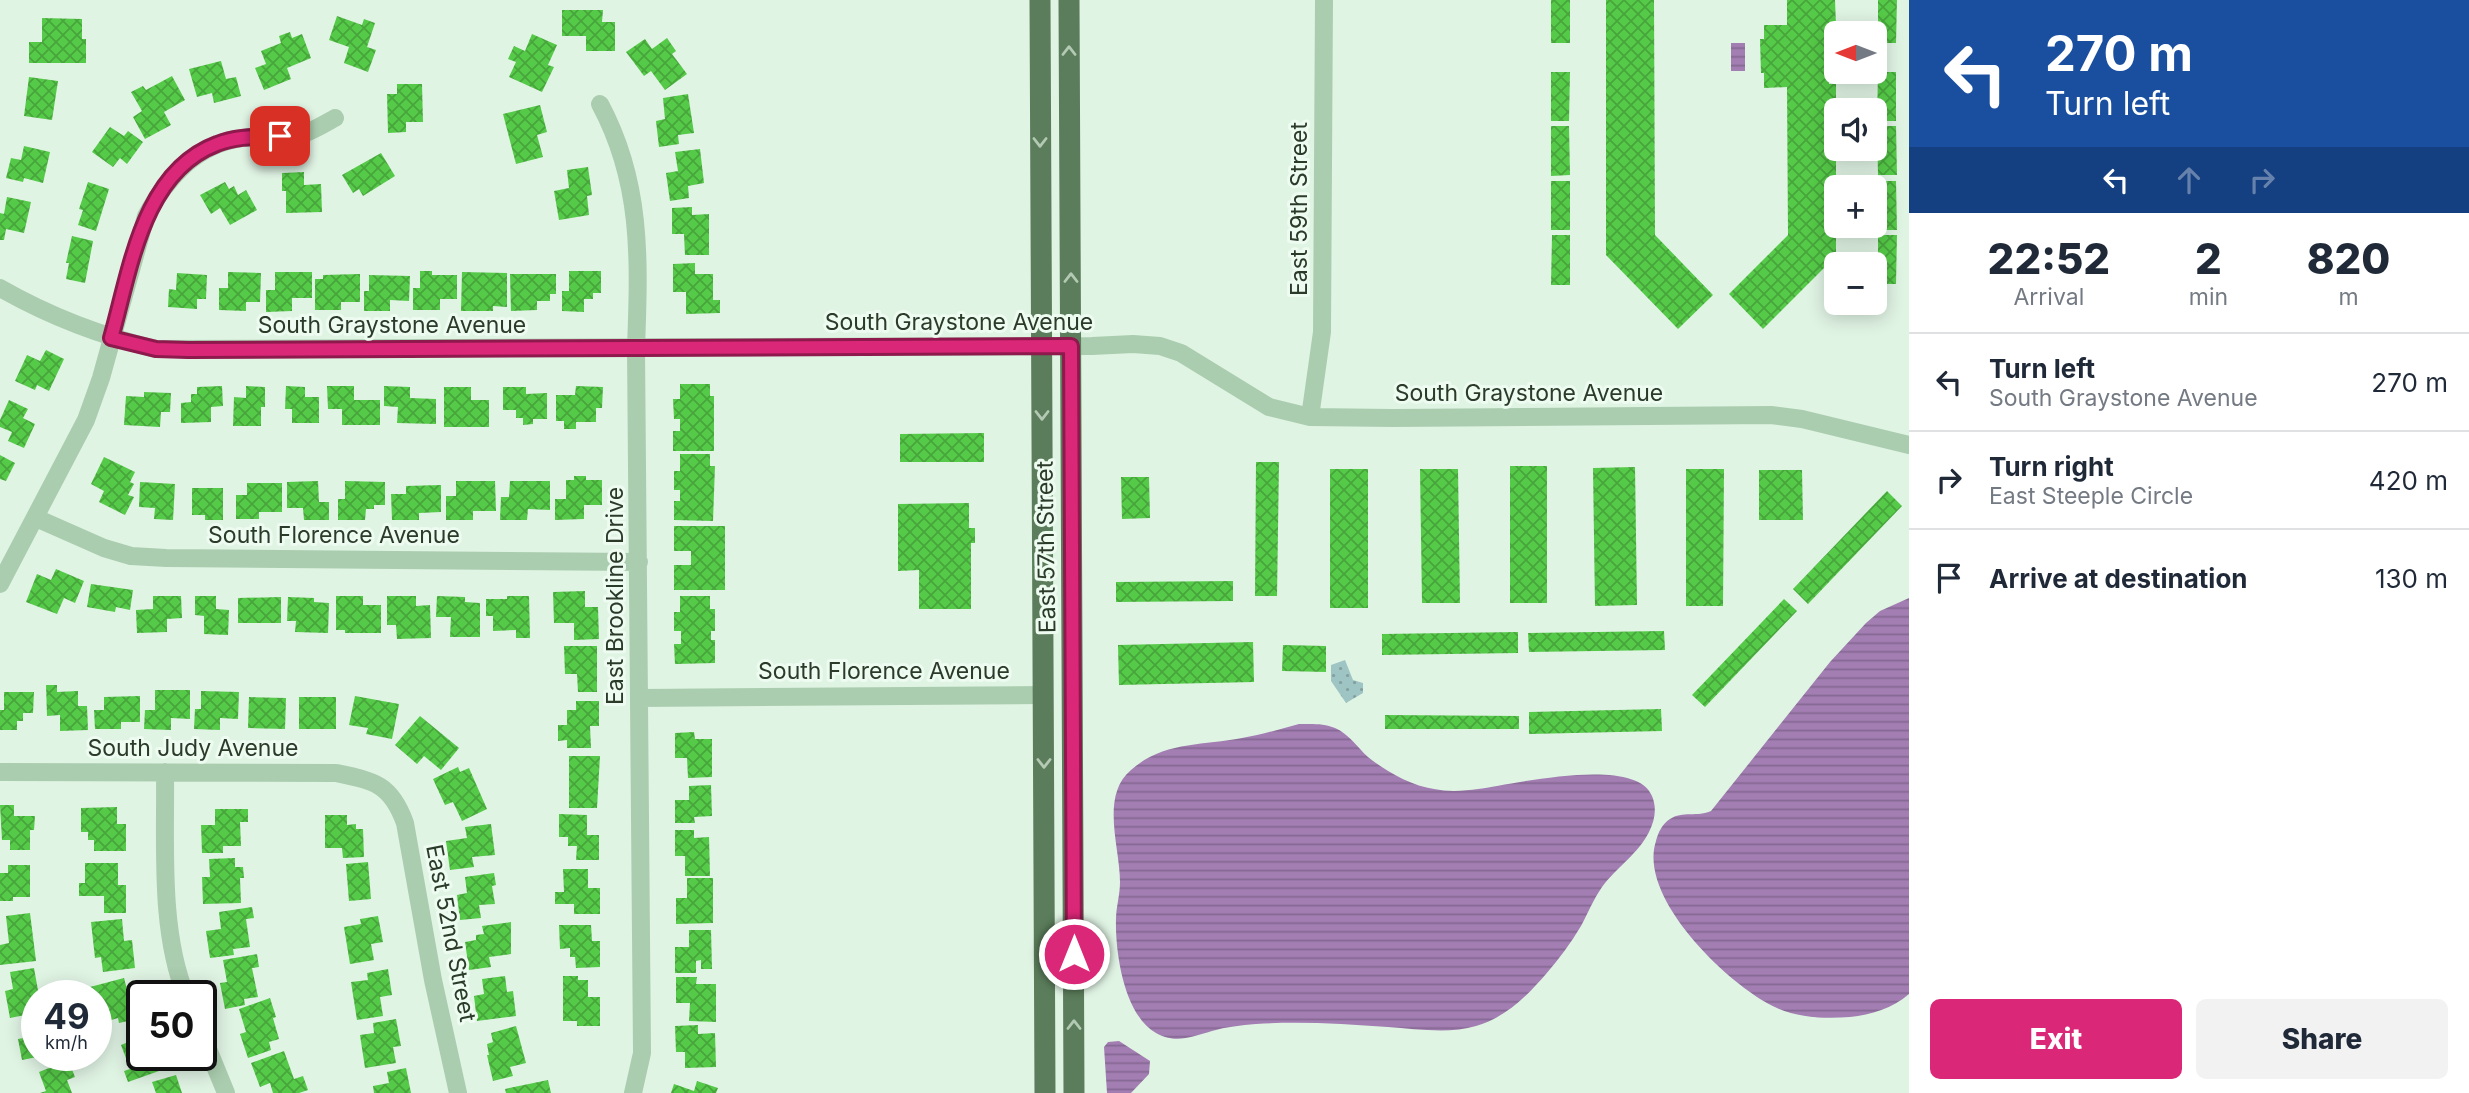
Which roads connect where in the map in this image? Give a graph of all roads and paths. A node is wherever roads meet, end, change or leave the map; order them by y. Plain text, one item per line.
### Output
1 (1040, 0) edge
2 (1069, 0) edge
3 (1324, 0) edge
4 (600, 104) dead end
5 (335, 118) dead end
6 (0, 288) edge
7 (111, 338) junction
8 (1071, 346) junction
9 (1041, 347) junction
10 (636, 349) junction
11 (1310, 417) junction
12 (1909, 445) edge
13 (36, 518) junction
14 (639, 562) junction
15 (0, 584) edge
16 (1043, 695) junction
17 (640, 698) junction
18 (0, 772) edge
19 (165, 772) junction
20 (383, 787) joint
21 (182, 980) edge
22 (217, 1071) edge
23 (226, 1093) edge
24 (458, 1093) edge
25 (634, 1093) edge
26 (1045, 1093) edge
27 (1074, 1093) edge

1 -> 9 main road, East 57th Street
8 -> 2 main road, East 57th Street
3 - 11 street, East 59th Street
4 - 10 street, East Brookline Drive
5 - 7 street
6 - 7 street, South Graystone Avenue
7 - 10 street, South Graystone Avenue
7 - 13 street
8 - 9 street, South Graystone Avenue
8 - 11 street, South Graystone Avenue
27 -> 8 main road, East 57th Street
9 - 10 street, South Graystone Avenue
9 -> 16 main road, East 57th Street
10 - 14 street, East Brookline Drive
11 - 12 street, South Graystone Avenue
13 - 14 street, South Florence Avenue
13 - 15 street
14 - 17 street, East Brookline Drive
16 - 17 street, South Florence Avenue
16 -> 26 main road, East 57th Street
17 - 25 street, East Brookline Drive
18 - 19 street, South Judy Avenue
19 - 20 street, South Judy Avenue
19 - 21 street
20 - 24 street, East 52nd Street
22 - 23 street

